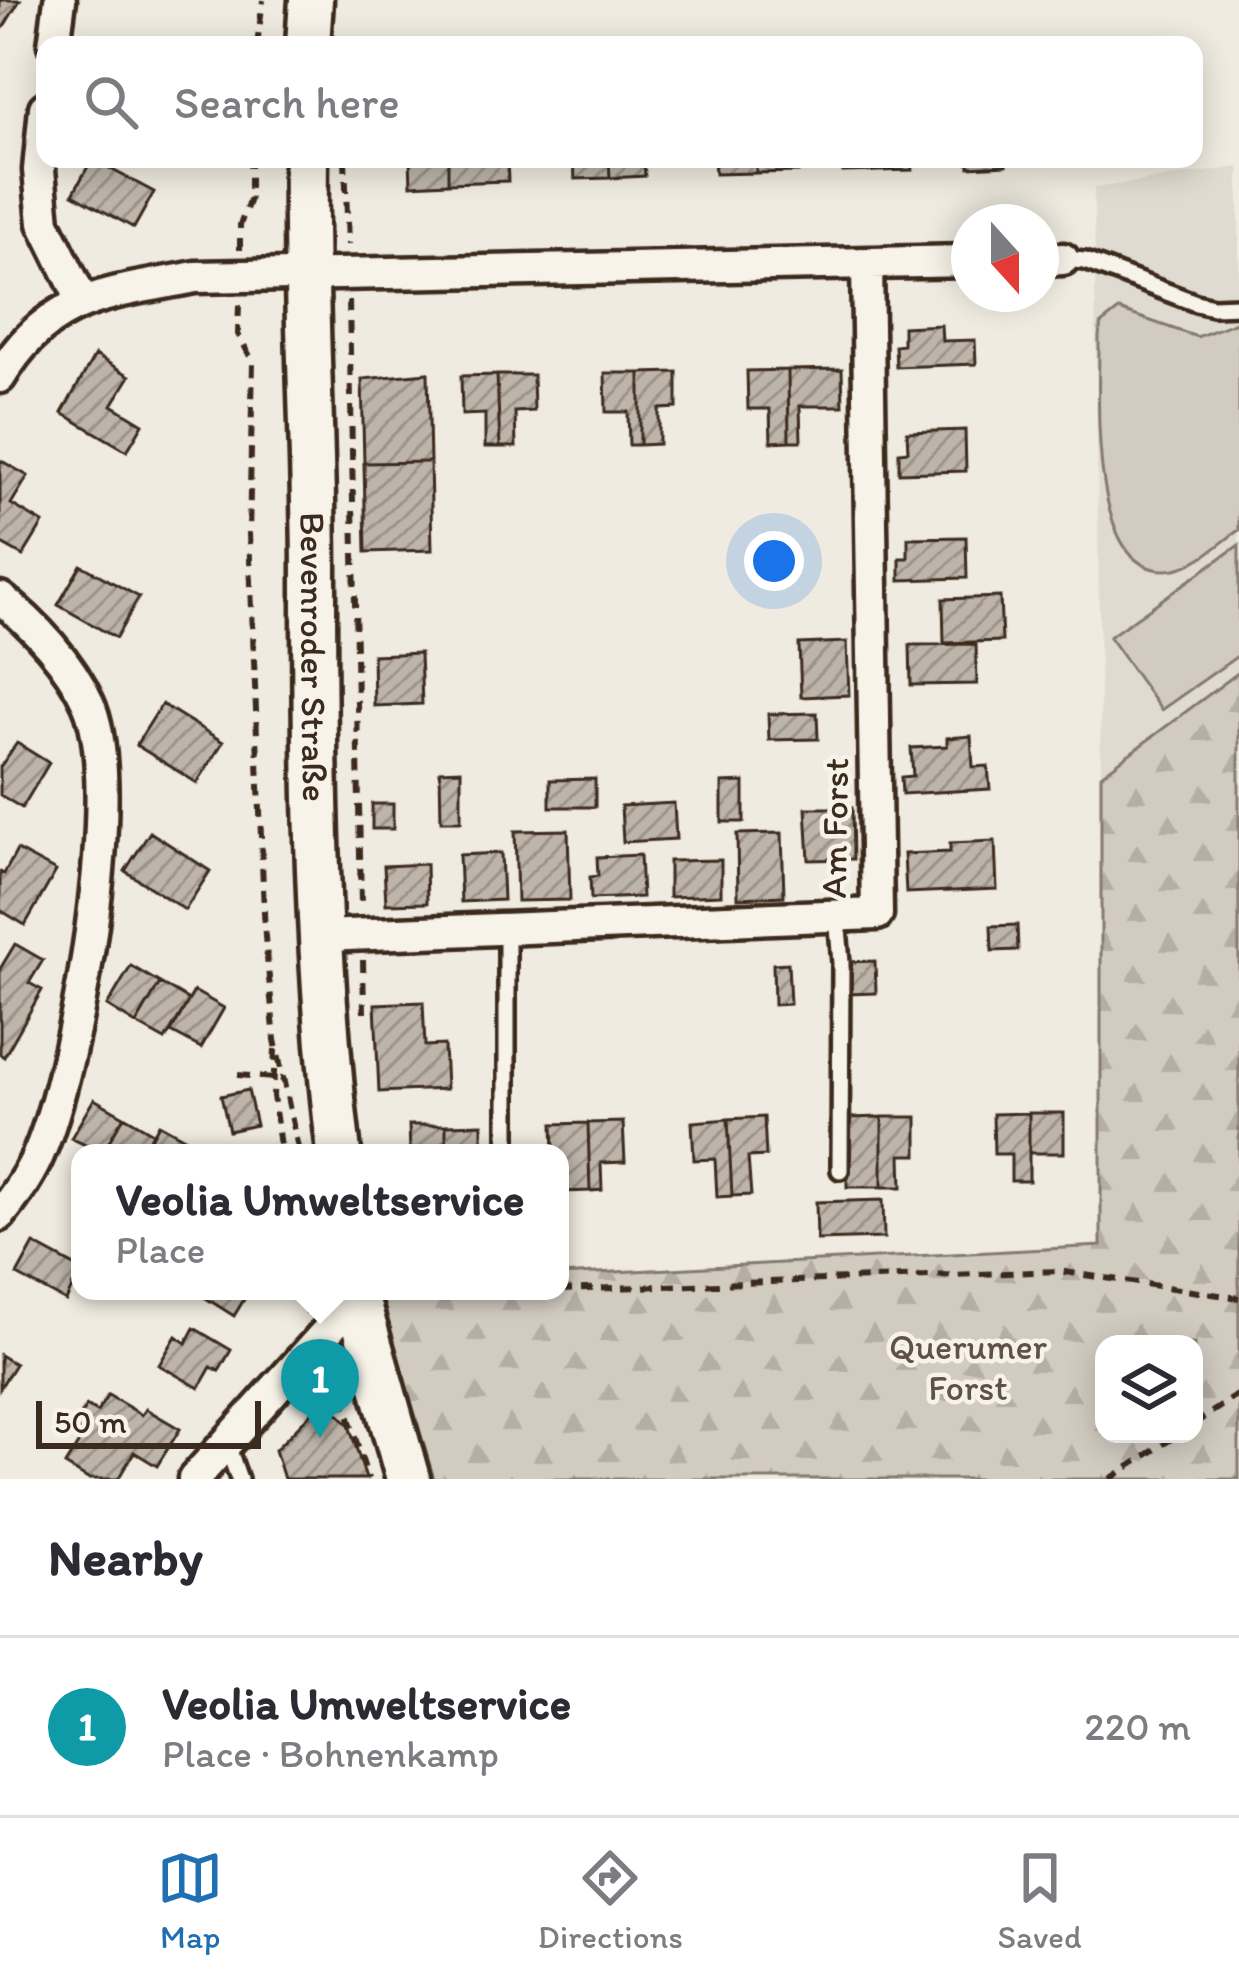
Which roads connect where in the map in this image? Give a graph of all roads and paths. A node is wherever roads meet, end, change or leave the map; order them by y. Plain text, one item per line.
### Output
1 (60, 0) edge
2 (263, 0) edge
3 (311, 0) edge
4 (55, 36) edge
5 (258, 36) edge
6 (309, 36) edge
7 (39, 168) edge
8 (250, 168) edge
9 (306, 168) edge
10 (1059, 260) edge
11 (951, 262) edge
12 (867, 264) junction
13 (304, 275) junction
14 (239, 276) junction
15 (82, 300) junction
16 (1239, 305) edge
17 (350, 359) dead end
18 (0, 377) edge
19 (0, 598) edge
20 (837, 916) junction
21 (507, 929) junction
22 (342, 936) junction
23 (365, 1022) dead end
24 (275, 1040) junction
25 (238, 1075) dead end
26 (274, 1079) junction
27 (284, 1079) junction
28 (280, 1144) edge
29 (296, 1144) edge
30 (338, 1144) edge
31 (507, 1144) edge
32 (840, 1170) dead end
33 (0, 1214) edge
34 (569, 1291) edge
35 (1239, 1298) edge
36 (352, 1300) edge
37 (357, 1300) edge
38 (350, 1388) dead end
39 (1239, 1394) edge
40 (1203, 1418) edge
41 (226, 1441) junction
42 (1165, 1443) edge
43 (194, 1479) edge
44 (239, 1479) edge
45 (368, 1479) edge
46 (408, 1479) edge
47 (1110, 1479) edge

1 - 4 street
2 - 5 path
3 - 6 main road
7 - 15 street
8 - 14 path
9 - 13 main road, Bevenroder Straße
10 - 16 lane
11 - 12 street
12 - 13 street
12 - 20 street, Am Forst
13 - 14 street
13 - 22 main road, Bevenroder Straße
14 - 15 street
14 - 24 path
15 - 18 street
17 - 22 path
19 - 33 street
20 - 21 street, Am Forst
20 - 32 lane
21 - 22 street, Am Forst
21 - 31 lane
22 - 23 path
22 - 30 main road, Bevenroder Straße
24 - 26 path
24 - 27 path
25 - 26 path
26 - 27 path
26 - 28 path
27 - 29 path
34 - 35 path
36 - 41 street
37 - 46 main road
38 - 45 path
39 - 40 path
41 - 43 street
41 - 44 lane
42 - 47 path

